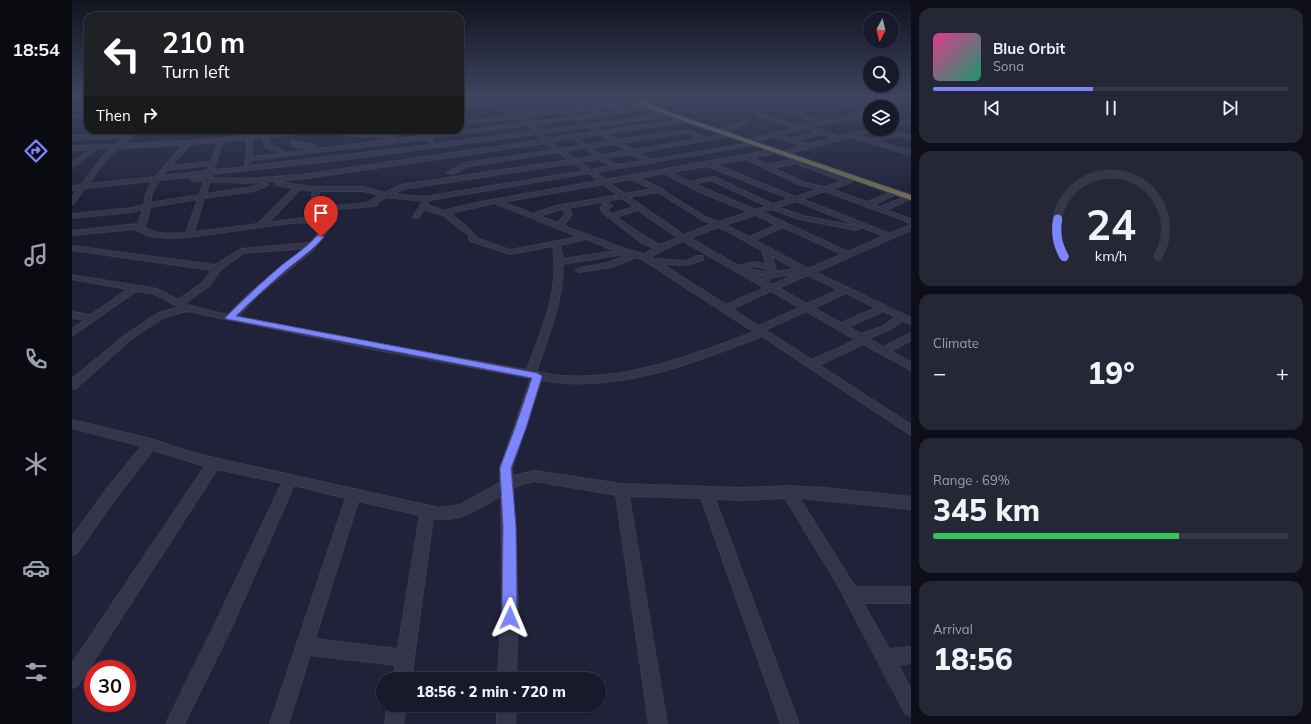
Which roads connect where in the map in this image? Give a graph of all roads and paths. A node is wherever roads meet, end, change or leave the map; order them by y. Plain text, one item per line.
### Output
1 (474, 130) edge
2 (506, 130) edge
3 (534, 130) edge
4 (560, 130) edge
5 (594, 130) edge
6 (626, 130) edge
7 (655, 130) edge
8 (718, 130) edge
9 (790, 130) edge
10 (812, 130) edge
11 (464, 131) edge
12 (863, 132) edge
13 (536, 133) junction
14 (822, 133) junction
15 (123, 134) edge
16 (130, 134) edge
17 (192, 134) edge
18 (242, 134) edge
19 (290, 134) edge
20 (326, 134) edge
21 (352, 134) edge
22 (425, 134) edge
23 (441, 134) edge
24 (453, 134) edge
25 (600, 134) junction
26 (359, 135) junction
27 (665, 135) junction
28 (733, 135) junction
29 (774, 135) junction
30 (851, 135) junction
31 (126, 136) junction
32 (514, 136) junction
33 (265, 137) junction
34 (328, 137) dead end
35 (427, 137) junction
36 (911, 137) edge
37 (72, 138) edge
38 (249, 138) junction
39 (575, 138) junction
40 (643, 138) junction
41 (838, 138) junction
42 (412, 139) junction
43 (488, 139) junction
44 (629, 140) junction
45 (705, 140) junction
46 (788, 140) junction
47 (221, 141) junction
48 (748, 141) junction
49 (871, 141) junction
50 (911, 141) edge
51 (387, 142) junction
52 (461, 142) junction
53 (547, 142) junction
54 (614, 142) junction
55 (188, 143) junction
56 (293, 143) dead end
57 (682, 143) junction
58 (846, 143) dead end
59 (756, 144) junction
60 (815, 144) junction
61 (523, 145) junction
62 (116, 146) junction
63 (434, 146) junction
64 (660, 146) junction
65 (807, 146) junction
66 (889, 146) junction
67 (98, 147) junction
68 (586, 147) junction
69 (72, 148) edge
70 (334, 149) junction
71 (498, 149) junction
72 (643, 149) junction
73 (560, 151) junction
74 (629, 151) junction
75 (473, 152) junction
76 (780, 152) junction
77 (911, 153) edge
78 (688, 154) junction
79 (285, 155) junction
80 (599, 156) junction
81 (746, 157) junction
82 (339, 158) junction
83 (509, 158) junction
84 (249, 159) junction
85 (541, 160) junction
86 (575, 161) junction
87 (647, 161) junction
88 (485, 162) junction
89 (214, 163) junction
90 (708, 164) junction
91 (72, 166) edge
92 (615, 166) junction
93 (265, 167) junction
94 (768, 167) junction
95 (167, 168) junction
96 (689, 168) junction
97 (247, 169) junction
98 (521, 169) junction
99 (589, 171) junction
100 (665, 172) junction
101 (210, 173) junction
102 (450, 173) dead end
103 (731, 174) junction
104 (560, 175) junction
105 (173, 177) junction
106 (633, 177) junction
107 (713, 178) junction
108 (158, 179) junction
109 (207, 180) junction
110 (346, 180) junction
111 (533, 180) junction
112 (264, 182) junction
113 (605, 183) junction
114 (688, 184) junction
115 (84, 187) junction
116 (298, 187) junction
117 (72, 188) edge
118 (398, 188) junction
119 (576, 188) junction
120 (317, 189) junction
121 (658, 190) junction
122 (825, 190) junction
123 (369, 192) junction
124 (548, 193) junction
125 (892, 194) dead end
126 (386, 196) junction
127 (624, 196) junction
128 (202, 197) junction
129 (395, 197) junction
130 (428, 198) junction
131 (909, 198) edge
132 (794, 199) junction
133 (404, 200) junction
134 (603, 201) junction
135 (72, 202) edge
136 (497, 202) junction
137 (369, 204) junction
138 (318, 205) dead end
139 (866, 205) junction
140 (148, 206) junction
141 (355, 206) junction
142 (424, 206) junction
143 (338, 207) dead end
144 (563, 207) junction
145 (773, 207) junction
146 (640, 208) junction
147 (880, 210) junction
148 (436, 211) junction
149 (448, 212) junction
150 (755, 212) junction
151 (72, 216) edge
152 (532, 216) junction
153 (611, 216) junction
154 (911, 221) edge
155 (719, 225) junction
156 (783, 225) junction
157 (260, 226) junction
158 (138, 227) junction
159 (559, 227) junction
160 (911, 227) edge
161 (876, 231) junction
162 (72, 233) edge
163 (189, 235) junction
164 (890, 236) junction
165 (588, 237) junction
166 (684, 239) junction
167 (748, 240) junction
168 (556, 244) junction
169 (312, 245) junction
170 (72, 248) edge
171 (660, 248) junction
172 (625, 252) junction
173 (767, 254) junction
174 (847, 254) junction
175 (635, 255) junction
176 (700, 258) dead end
177 (648, 259) junction
178 (560, 262) junction
179 (217, 268) junction
180 (737, 268) junction
181 (580, 270) dead end
182 (771, 271) junction
183 (804, 271) junction
184 (72, 277) edge
185 (768, 286) junction
186 (135, 288) junction
187 (847, 290) junction
188 (178, 304) junction
189 (187, 308) junction
190 (726, 308) junction
191 (807, 308) junction
192 (883, 308) junction
193 (72, 315) edge
194 (93, 318) junction
195 (230, 318) junction
196 (907, 319) edge
197 (841, 327) junction
198 (759, 332) junction
199 (72, 333) edge
200 (911, 336) edge
201 (862, 339) junction
202 (884, 352) junction
203 (909, 364) edge
204 (811, 365) junction
205 (533, 376) junction
206 (72, 385) edge
207 (72, 425) edge
208 (911, 431) edge
209 (151, 444) junction
210 (214, 463) junction
211 (290, 479) junction
212 (507, 487) junction
213 (622, 490) junction
214 (788, 492) junction
215 (706, 493) junction
216 (353, 495) junction
217 (911, 503) edge
218 (427, 511) junction
219 (72, 548) edge
220 (851, 595) junction
221 (911, 595) edge
222 (304, 646) junction
223 (911, 655) edge
224 (405, 658) junction
225 (885, 658) junction
226 (403, 672) edge
227 (507, 672) edge
228 (72, 679) edge
229 (911, 707) edge
230 (397, 712) edge
231 (506, 712) edge
232 (175, 724) edge
233 (279, 724) edge
234 (394, 724) edge
235 (506, 724) edge
236 (658, 724) edge
237 (790, 724) edge

1 - 11 street
2 - 32 street
3 - 13 street
4 - 13 street
5 - 25 street
6 - 25 street
7 - 27 street
8 - 28 highway
9 - 29 street
10 - 14 street
12 - 30 street
13 - 32 street
13 - 53 street
14 - 41 street
14 - 46 street
15 - 31 street
16 - 31 street
17 - 55 street
18 - 38 street
19 - 33 street
20 - 34 street
21 - 26 street
22 - 35 street
23 - 35 street
24 - 52 street
25 - 39 street
25 - 54 street
26 - 42 street
26 - 51 street
27 - 40 street
27 - 45 street
27 - 57 street
28 - 45 street
28 - 48 highway
29 - 46 street
29 - 48 street
30 - 41 street
30 - 49 street
31 - 37 street
31 - 62 street
32 - 43 street
32 - 61 street
33 - 38 street
33 - 79 street
35 - 42 street
35 - 63 street
36 - 49 street
38 - 47 street
38 - 84 street
39 - 53 street
39 - 68 street
40 - 44 street
40 - 64 street
41 - 60 street
42 - 51 street
43 - 52 street
43 - 71 street
44 - 54 street
44 - 72 street
45 - 57 street
46 - 65 street
47 - 55 street
47 - 89 street
48 - 59 highway
49 - 66 street
50 - 66 street
51 - 70 street
52 - 63 street
53 - 61 street
53 - 73 street
54 - 68 street
54 - 74 street
55 - 62 street
55 - 95 street
56 - 70 street
57 - 64 street
58 - 60 street
59 - 76 highway
59 - 78 street
60 - 65 street
61 - 71 street
61 - 85 street
62 - 67 street
62 - 115 street
63 - 82 street
64 - 72 street
65 - 76 street
66 - 77 street
67 - 69 street
67 - 91 street
68 - 73 street
68 - 80 street
70 - 79 street
70 - 82 street
71 - 75 street
71 - 83 street
72 - 74 street
73 - 85 street
73 - 86 street
74 - 80 street
74 - 87 street
75 - 88 street
75 - 110 street
76 - 81 street
76 - 131 highway
78 - 87 street
78 - 90 street
79 - 84 street
80 - 86 street
80 - 92 street
81 - 90 street
81 - 94 street
82 - 93 street
82 - 110 street
83 - 85 street
83 - 88 street
83 - 98 street
84 - 97 street
85 - 86 street
85 - 98 street
85 - 104 street
86 - 99 street
87 - 92 street
87 - 100 street
88 - 102 street
89 - 95 street
89 - 101 street
90 - 96 street
90 - 103 street
92 - 99 street
92 - 106 street
93 - 97 street
93 - 112 street
94 - 122 street
94 - 122 street
95 - 108 street
96 - 100 street
96 - 107 street
97 - 101 street
98 - 111 street
98 - 118 street
99 - 104 street
99 - 113 street
100 - 106 street
100 - 114 street
101 - 105 street
101 - 109 street
103 - 107 street
103 - 132 street
104 - 111 street
104 - 119 street
105 - 108 street
105 - 109 street
106 - 113 street
106 - 121 street
107 - 114 street
107 - 145 street
108 - 115 street
108 - 140 street
109 - 112 street
109 - 128 street
110 - 112 street
110 - 120 street
110 - 123 street
111 - 124 street
111 - 130 street
112 - 116 street
112 - 128 street
113 - 119 street
113 - 127 street
114 - 150 street
115 - 117 street
115 - 135 street
116 - 120 street
116 - 157 street
118 - 123 street
118 - 126 street
119 - 124 street
120 - 138 street
121 - 127 street
121 - 155 street
122 - 132 street
122 - 139 street
123 - 126 street
123 - 141 street
124 - 136 street
125 - 139 street
126 - 129 street
126 - 137 street
127 - 134 street
127 - 146 street
128 - 140 street
128 - 163 street
129 - 130 street
129 - 133 street
130 - 142 street
131 - 147 street
132 - 145 street
132 - 161 street
133 - 137 street
133 - 142 street
134 - 144 street
134 - 153 street
136 - 149 street
136 - 152 street
137 - 141 street
139 - 147 street
140 - 151 street
140 - 158 street
141 - 143 street
142 - 148 street
142 - 148 street
144 - 152 street
144 - 159 street
145 - 150 street
145 - 161 street
146 - 153 street
146 - 166 street
147 - 154 street
148 - 149 street
149 - 168 street
150 - 155 street
150 - 156 street
152 - 159 street
153 - 171 street
155 - 166 street
155 - 167 street
156 - 167 street
156 - 174 street
157 - 163 street
157 - 169 street
158 - 162 street
158 - 163 street
159 - 165 street
160 - 164 street
161 - 164 street
164 - 174 street
165 - 168 street
165 - 172 street
166 - 171 street
166 - 180 street
167 - 173 street
168 - 178 street
169 - 179 street
169 - 195 street
170 - 179 street
171 - 177 street
172 - 175 street
172 - 178 street
173 - 182 street
173 - 183 street
174 - 183 street
175 - 177 street
175 - 181 street
176 - 177 street
177 - 190 street
178 - 205 street
179 - 188 street
180 - 182 street
180 - 185 street
182 - 183 street
182 - 185 street
183 - 185 street
183 - 187 street
184 - 186 street
185 - 190 street
185 - 191 street
186 - 188 street
186 - 194 street
187 - 191 street
187 - 192 street
188 - 189 street
189 - 195 street
189 - 206 street
190 - 198 street
191 - 197 street
191 - 198 street
192 - 196 street
192 - 197 street
193 - 194 street
194 - 199 street
195 - 205 street
196 - 201 street
197 - 201 street
198 - 204 street
198 - 205 street
200 - 202 street
201 - 202 street
201 - 204 street
202 - 203 street
204 - 208 street
205 - 212 street
207 - 209 street
209 - 210 street
209 - 219 street
210 - 211 street
210 - 228 street
211 - 216 street
211 - 232 street
212 - 213 street
212 - 218 street
212 - 227 street
213 - 215 street
213 - 236 street
214 - 215 street
214 - 217 street
214 - 220 street
215 - 237 street
216 - 218 street
216 - 222 street
218 - 224 street
220 - 221 street
220 - 225 street
222 - 224 street
222 - 233 street
223 - 225 street
224 - 226 street
225 - 229 street
230 - 234 street
231 - 235 street

